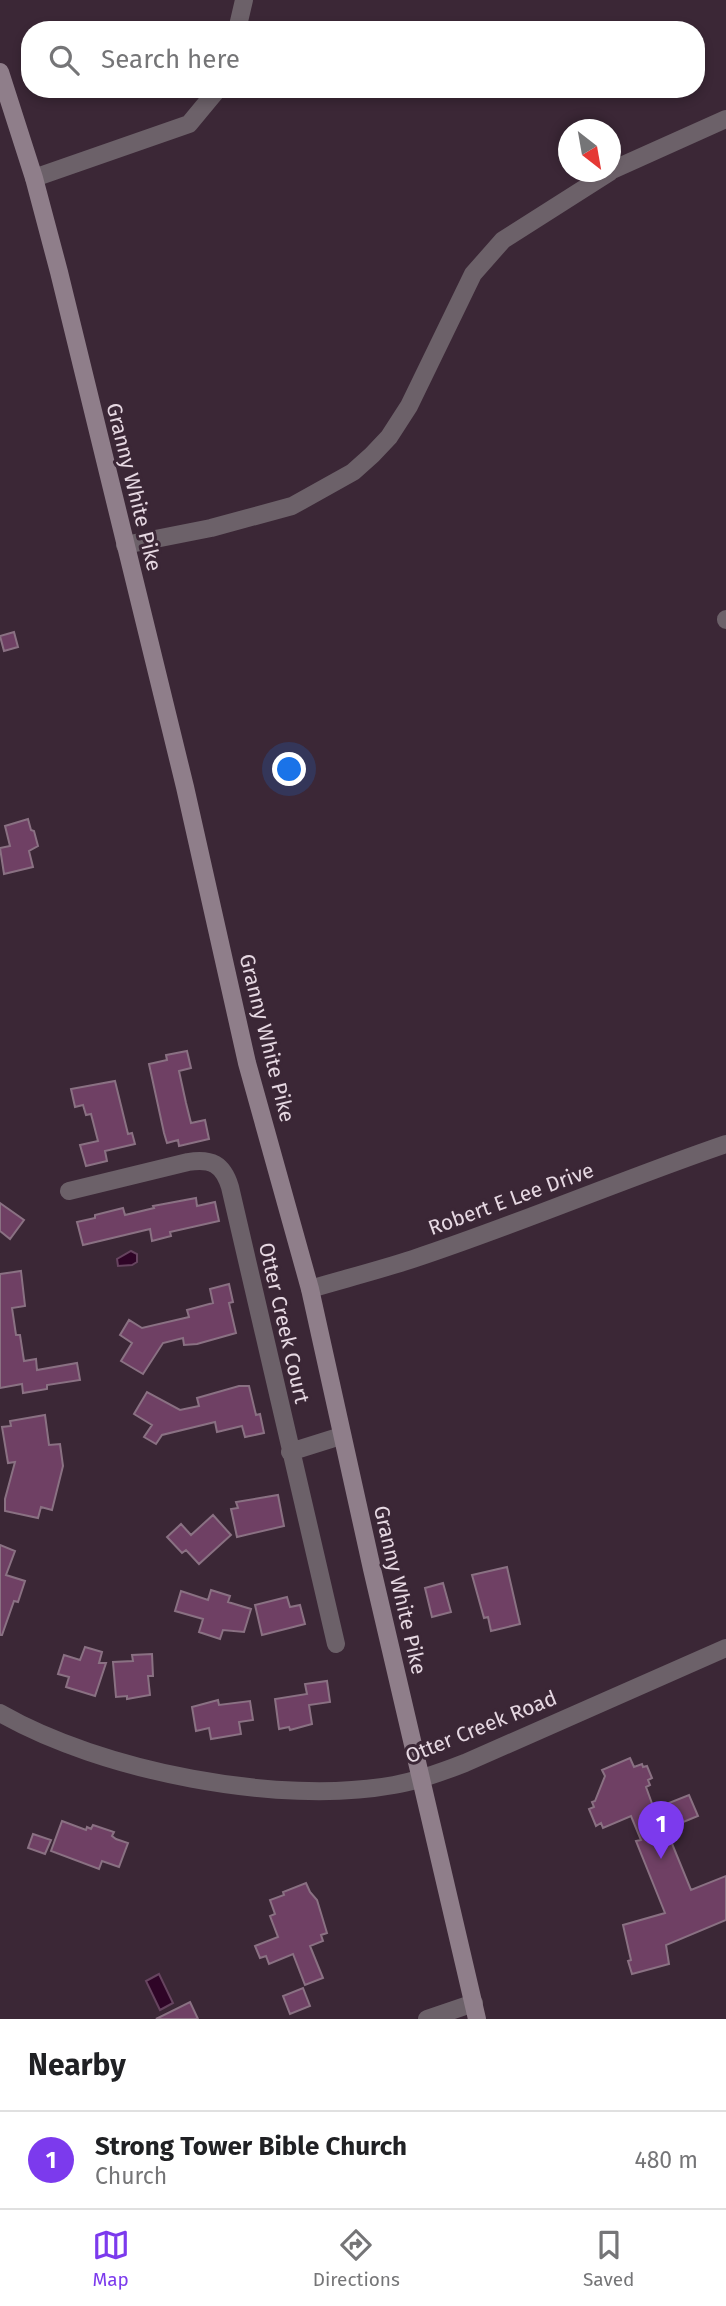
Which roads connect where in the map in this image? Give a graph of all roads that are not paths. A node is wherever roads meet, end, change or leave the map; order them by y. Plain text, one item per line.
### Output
1 (244, 0) edge
2 (239, 21) edge
3 (0, 72) edge
4 (211, 98) edge
5 (726, 119) edge
6 (621, 166) edge
7 (34, 178) junction
8 (593, 182) edge
9 (125, 545) junction
10 (726, 1144) edge
11 (69, 1191) dead end
12 (310, 1289) junction
13 (341, 1436) junction
14 (290, 1452) junction
15 (336, 1644) dead end
16 (726, 1648) edge
17 (0, 1713) edge
18 (422, 1777) junction
19 (476, 2011) edge
20 (426, 2019) edge

1 - 2 street
3 - 7 main road, Granny White Pike
4 - 7 street
5 - 6 street
7 - 9 main road, Granny White Pike
8 - 9 street
9 - 12 main road, Granny White Pike
10 - 12 street, Robert E Lee Drive
11 - 14 street, Otter Creek Court
12 - 13 main road, Granny White Pike
13 - 14 street
13 - 18 main road, Granny White Pike
14 - 15 street, Otter Creek Court
16 - 18 street, Otter Creek Road
17 - 18 street, Otter Creek Road
18 - 19 main road, Granny White Pike
19 - 20 street

